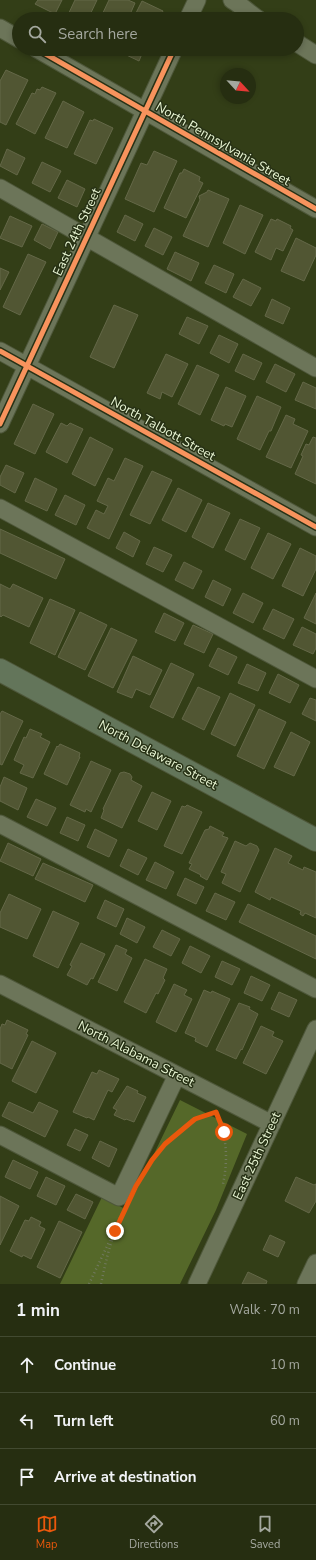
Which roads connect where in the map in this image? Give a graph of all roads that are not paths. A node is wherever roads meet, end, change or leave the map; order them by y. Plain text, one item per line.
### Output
1 (197, 0) edge
2 (238, 3) edge
3 (191, 12) edge
4 (248, 12) edge
5 (0, 28) edge
6 (12, 35) edge
7 (304, 47) edge
8 (316, 55) edge
9 (48, 56) edge
10 (171, 56) edge
11 (145, 112) junction
12 (0, 188) edge
13 (316, 209) edge
14 (87, 238) junction
15 (0, 351) edge
16 (27, 366) junction
17 (316, 368) edge
18 (0, 424) edge
19 (0, 508) edge
20 (316, 526) edge
21 (0, 670) edge
22 (316, 679) edge
23 (0, 824) edge
24 (316, 840) edge
25 (0, 984) edge
26 (316, 989) edge
27 (316, 1029) edge
28 (177, 1075) junction
29 (272, 1124) junction
30 (0, 1135) edge
31 (316, 1262) edge
32 (197, 1284) edge
33 (306, 1284) edge

1 - 3 street
2 - 4 street
5 - 6 street
7 - 8 street
9 - 11 street, North Pennsylvania Street
10 - 11 street, East 24th Street
11 - 13 street, North Pennsylvania Street
11 - 14 street, East 24th Street
12 - 14 street
14 - 16 street, East 24th Street
14 - 17 street
15 - 16 street, North Talbott Street
16 - 18 street, East 24th Street
16 - 20 street, North Talbott Street
19 - 22 street
21 - 24 main road, North Delaware Street
23 - 26 street
25 - 28 street, North Alabama Street
27 - 29 street, East 25th Street
28 - 29 street, North Alabama Street
28 - 30 street
29 - 32 street, East 25th Street
31 - 33 street

